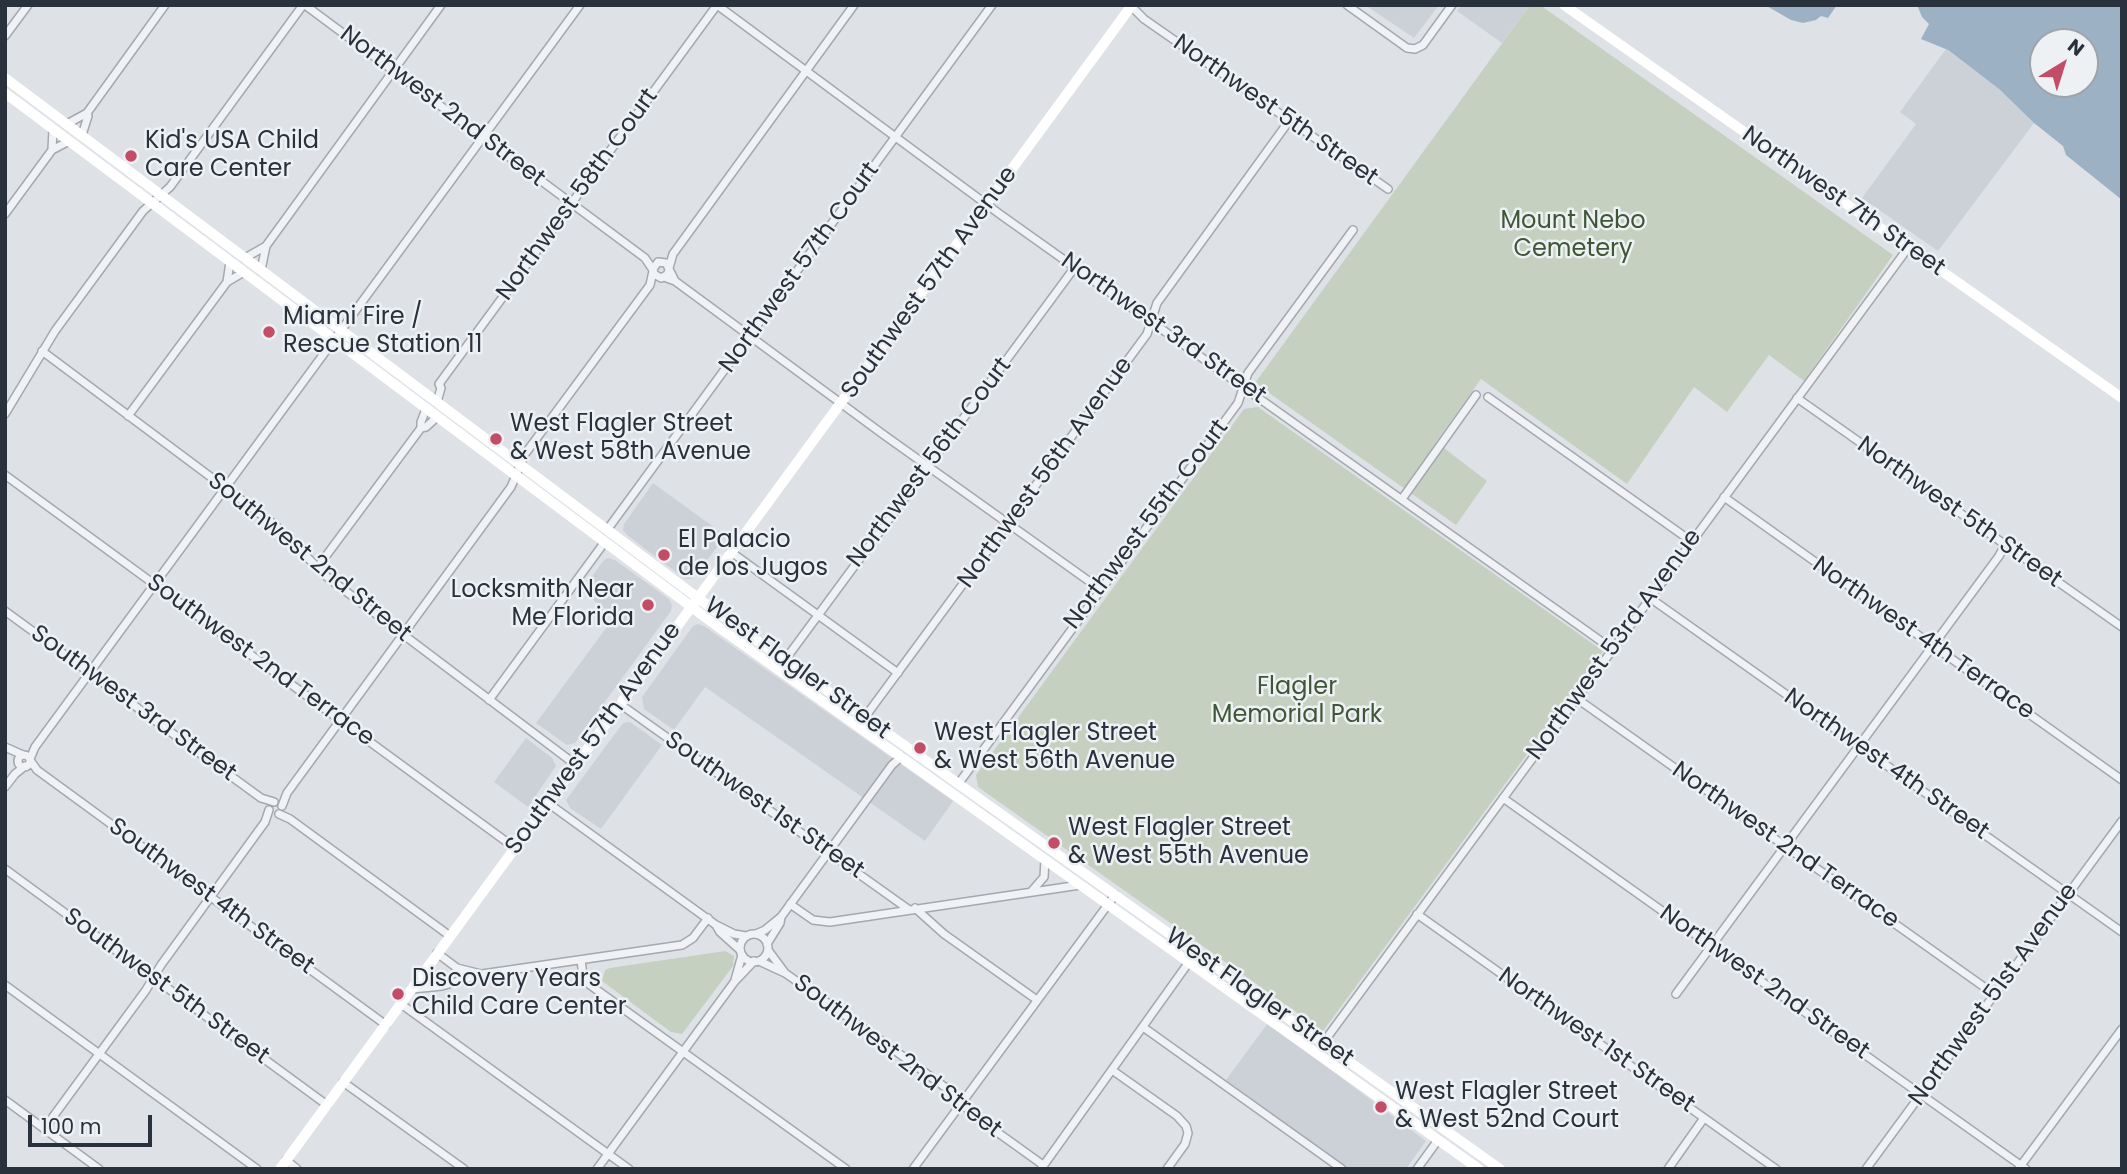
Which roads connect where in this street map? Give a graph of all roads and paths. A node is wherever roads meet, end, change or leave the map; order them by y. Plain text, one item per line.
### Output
1 (28, 5) edge
2 (165, 5) edge
3 (304, 5) edge
4 (442, 5) edge
5 (580, 5) edge
6 (717, 5) edge
7 (855, 5) edge
8 (992, 5) edge
9 (1348, 5) edge
10 (1452, 5) edge
11 (1564, 5) edge
12 (1131, 6) edge
13 (5, 36) edge
14 (394, 71) junction
15 (806, 71) junction
16 (5, 78) edge
17 (5, 93) edge
18 (87, 113) junction
19 (1289, 121) junction
20 (67, 124) junction
21 (53, 129) junction
22 (82, 135) junction
23 (896, 137) junction
24 (483, 138) junction
25 (69, 141) junction
26 (52, 150) junction
27 (1388, 189) dead end
28 (162, 195) junction
29 (152, 203) junction
30 (572, 203) junction
31 (988, 205) junction
32 (5, 214) edge
33 (1353, 229) dead end
34 (266, 246) junction
35 (1908, 248) junction
36 (673, 254) junction
37 (245, 258) junction
38 (230, 262) junction
39 (656, 266) junction
40 (1075, 267) junction
41 (261, 270) junction
42 (244, 272) junction
43 (666, 273) junction
44 (227, 282) junction
45 (650, 285) junction
46 (1151, 321) junction
47 (341, 330) junction
48 (750, 336) junction
49 (333, 339) junction
50 (42, 351) junction
51 (439, 384) junction
52 (1243, 386) junction
53 (423, 391) junction
54 (1476, 395) dead end
55 (1488, 397) dead end
56 (1797, 398) junction
57 (2122, 398) edge
58 (8, 401) edge
59 (437, 402) junction
60 (841, 404) junction
61 (426, 409) junction
62 (5, 414) edge
63 (128, 416) junction
64 (437, 417) junction
65 (421, 428) junction
66 (520, 465) junction
67 (928, 467) junction
68 (5, 475) edge
69 (516, 476) junction
70 (224, 488) junction
71 (1724, 497) junction
72 (1402, 499) junction
73 (1009, 523) junction
74 (607, 530) junction
75 (1691, 541) junction
76 (604, 543) junction
77 (2005, 545) junction
78 (731, 552) junction
79 (317, 568) junction
80 (154, 584) junction
81 (1100, 589) junction
82 (698, 597) junction
83 (1650, 598) junction
84 (691, 607) junction
85 (5, 611) edge
86 (817, 616) junction
87 (2122, 627) edge
88 (403, 635) junction
89 (1933, 646) junction
90 (1612, 649) junction
91 (785, 660) junction
92 (89, 672) junction
93 (898, 673) junction
94 (1576, 698) junction
95 (489, 700) junction
96 (620, 704) junction
97 (841, 714) junction
98 (866, 717) junction
99 (341, 720) junction
100 (1859, 746) junction
101 (7, 748) edge
102 (901, 757) junction
103 (925, 760) junction
104 (24, 761) junction
105 (576, 765) junction
106 (2122, 780) edge
107 (958, 783) junction
108 (5, 787) edge
109 (1503, 798) junction
110 (548, 803) junction
111 (276, 808) junction
112 (2122, 821) edge
113 (1786, 846) junction
114 (515, 848) junction
115 (829, 852) junction
116 (1045, 860) junction
117 (5, 869) edge
118 (1080, 885) junction
119 (1101, 885) junction
120 (1031, 892) junction
121 (2068, 894) junction
122 (1115, 895) junction
123 (211, 897) junction
124 (790, 904) junction
125 (1108, 904) junction
126 (912, 909) junction
127 (1418, 914) junction
128 (781, 917) junction
129 (708, 918) junction
130 (716, 925) junction
131 (2122, 932) edge
132 (756, 934) junction
133 (450, 936) junction
134 (746, 936) junction
135 (1712, 946) junction
136 (767, 947) junction
137 (741, 952) junction
138 (437, 953) junction
139 (581, 960) junction
140 (756, 961) junction
141 (1189, 962) junction
142 (786, 973) junction
143 (482, 974) junction
144 (153, 978) junction
145 (734, 981) junction
146 (1238, 983) junction
147 (5, 985) edge
148 (412, 989) junction
149 (1231, 993) junction
150 (1676, 994) dead end
151 (1994, 994) junction
152 (1037, 1000) junction
153 (401, 1004) junction
154 (386, 1025) junction
155 (1143, 1027) junction
156 (2122, 1029) edge
157 (1294, 1037) junction
158 (1324, 1043) junction
159 (683, 1052) junction
160 (1317, 1053) junction
161 (100, 1054) junction
162 (1341, 1056) junction
163 (1112, 1070) junction
164 (343, 1082) junction
165 (1921, 1094) junction
166 (5, 1100) edge
167 (961, 1103) junction
168 (327, 1104) junction
169 (1704, 1118) junction
170 (44, 1129) junction
171 (1438, 1140) junction
172 (1473, 1149) junction
173 (608, 1153) junction
174 (283, 1165) edge
175 (1042, 1167) edge
176 (2022, 1168) edge
177 (99, 1169) edge
178 (257, 1169) edge
179 (297, 1169) edge
180 (464, 1169) edge
181 (597, 1169) edge
182 (629, 1169) edge
183 (846, 1169) edge
184 (913, 1169) edge
185 (1167, 1169) edge
186 (1342, 1169) edge
187 (1417, 1169) edge
188 (1479, 1169) edge
189 (1500, 1169) edge
190 (1668, 1169) edge
191 (1776, 1169) edge
192 (1866, 1169) edge

1 - 13 street
2 - 18 street
3 - 14 street, Northwest 2nd Street
3 - 28 street
4 - 14 street
5 - 24 street
6 - 15 street, Northwest 3rd Street
6 - 30 street, Northwest 58th Court
7 - 15 street
8 - 23 street, Northwest 57th Court
9 - 10 street
11 - 35 main road, Northwest 7th Street
12 - 19 street, Northwest 5th Street
12 - 31 main road, Southwest 57th Avenue
14 - 24 street, Northwest 2nd Street
14 - 34 street
15 - 23 street, Northwest 3rd Street
15 - 36 street
16 - 20 main road, West Flagler Street
17 - 21 main road, West Flagler Street
18 - 20 street
18 - 22 street
19 - 27 street, Northwest 5th Street
19 - 46 street, Northwest 56th Avenue
20 - 22 main road, West Flagler Street
21 - 25 main road, West Flagler Street
21 - 26 street
22 - 28 main road, West Flagler Street
23 - 31 street, Northwest 3rd Street
23 - 48 street, Northwest 57th Court
24 - 30 street, Northwest 2nd Street
24 - 47 street
25 - 26 street
25 - 29 main road, West Flagler Street
26 - 32 street
28 - 29 street
28 - 37 main road, West Flagler Street
29 - 38 main road, West Flagler Street
29 - 50 street
30 - 39 street, Northwest 2nd Street
30 - 51 street, Northwest 58th Court
31 - 40 street, Northwest 3rd Street
31 - 60 main road, Southwest 57th Avenue
33 - 52 street, Northwest 55th Court
34 - 37 street
34 - 41 street
35 - 56 street, Northwest 53rd Avenue
35 - 57 main road, Northwest 7th Street
36 - 39 street
36 - 43 street
37 - 41 main road, West Flagler Street
38 - 42 main road, West Flagler Street
38 - 44 street
39 - 43 street, Northwest 2nd Street
39 - 43 street, Northwest 2nd Street
39 - 45 street
40 - 46 street, Northwest 3rd Street
40 - 67 street, Northwest 56th Court
41 - 47 main road, West Flagler Street
42 - 44 street
42 - 49 main road, West Flagler Street
43 - 45 street
43 - 48 street, Northwest 2nd Street
44 - 63 street
45 - 66 street
46 - 52 street, Northwest 3rd Street
46 - 73 street, Northwest 56th Avenue
47 - 49 street
47 - 53 main road, West Flagler Street
48 - 60 street, Northwest 2nd Street
48 - 74 street, Northwest 57th Court
49 - 61 main road, West Flagler Street
49 - 70 street
50 - 58 street
50 - 63 street, Southwest 2nd Street
51 - 53 street
51 - 59 street, Northwest 58th Court
52 - 72 street, Northwest 3rd Street
52 - 81 street, Northwest 55th Court
53 - 59 main road, West Flagler Street
54 - 72 street
55 - 75 street
56 - 71 street, Northwest 53rd Avenue
56 - 77 street, Northwest 5th Street
58 - 62 street
59 - 66 main road, West Flagler Street
60 - 67 street, Northwest 2nd Street
60 - 78 main road, Southwest 57th Avenue
61 - 64 main road, West Flagler Street
61 - 65 street
63 - 70 street, Southwest 2nd Street
64 - 65 street
64 - 69 main road, West Flagler Street
65 - 79 street
66 - 69 street
66 - 74 main road, West Flagler Street
67 - 73 street, Northwest 2nd Street
67 - 86 street, Northwest 56th Court
68 - 80 street, Southwest 2nd Terrace
69 - 76 main road, West Flagler Street
69 - 88 street
70 - 79 street, Southwest 2nd Street
70 - 80 street
71 - 75 street, Northwest 53rd Avenue
71 - 89 street, Northwest 4th Terrace
72 - 90 street, Northwest 3rd Street
73 - 81 street, Northwest 2nd Street
73 - 93 street, Northwest 56th Avenue
74 - 82 main road, West Flagler Street
75 - 83 street, Northwest 53rd Avenue
76 - 84 main road, West Flagler Street
76 - 95 street
77 - 87 street, Northwest 5th Street
77 - 89 street
78 - 82 main road, Southwest 57th Avenue
78 - 86 street
79 - 88 street, Southwest 2nd Street
80 - 92 street
80 - 99 street, Southwest 2nd Terrace
81 - 107 street, Northwest 55th Court
82 - 84 main road, Southwest 57th Avenue
82 - 91 main road, West Flagler Street
83 - 90 street, Northwest 53rd Avenue
83 - 100 street, Northwest 4th Street
84 - 96 main road, Southwest 57th Avenue
84 - 97 main road, West Flagler Street
85 - 92 street, Southwest 3rd Street
86 - 91 street, Northwest 56th Court
86 - 93 street
88 - 95 street, Southwest 2nd Street
88 - 99 street
89 - 100 street
89 - 106 street, Northwest 4th Terrace
90 - 94 street, Northwest 53rd Avenue
91 - 98 main road, West Flagler Street
92 - 104 street
92 - 111 street, Southwest 3rd Street
93 - 98 street, Northwest 56th Avenue
94 - 109 street, Northwest 53rd Avenue
94 - 113 street, Northwest 2nd Terrace
95 - 105 street, Southwest 2nd Street
96 - 105 main road, Southwest 57th Avenue
96 - 115 street, Southwest 1st Street
97 - 98 main road
97 - 102 main road, West Flagler Street
98 - 103 main road, West Flagler Street
99 - 111 street
99 - 114 street, Southwest 2nd Terrace
100 - 113 street
100 - 121 street, Northwest 4th Street
101 - 104 street, Southwest 4th Street
102 - 103 main road
102 - 115 street
102 - 116 main road, West Flagler Street
103 - 107 main road, West Flagler Street
104 - 108 street
104 - 123 street, Southwest 4th Street
105 - 110 main road, Southwest 57th Avenue
107 - 119 main road, West Flagler Street
109 - 127 street, Northwest 53rd Avenue
109 - 135 street, Northwest 2nd Street
110 - 114 main road, Southwest 57th Avenue
110 - 129 street
111 - 123 street
111 - 133 street, Southwest 3rd Street
112 - 121 street, Northwest 51st Avenue
113 - 135 street
113 - 151 street, Northwest 2nd Terrace
114 - 133 main road, Southwest 57th Avenue
115 - 124 street
115 - 126 street, Southwest 1st Street
116 - 118 main road, West Flagler Street
116 - 120 street
117 - 144 street, Southwest 5th Street
118 - 119 main road
118 - 120 street
118 - 125 main road, West Flagler Street
119 - 122 main road, West Flagler Street
120 - 126 street
121 - 131 street, Northwest 4th Street
121 - 151 street, Northwest 51st Avenue
122 - 125 street
122 - 146 main road, West Flagler Street
123 - 144 street
123 - 154 street, Southwest 4th Street
124 - 126 street
124 - 128 street
125 - 141 main road, West Flagler Street
125 - 152 street
126 - 152 street, Southwest 1st Street
127 - 158 street, Northwest 53rd Avenue
127 - 169 street, Northwest 1st Street
128 - 132 street
128 - 136 street
129 - 130 street
129 - 139 street
130 - 134 street
130 - 137 street
132 - 134 street
132 - 136 street
133 - 138 main road, Southwest 57th Avenue
134 - 137 street
135 - 150 street
135 - 165 street, Northwest 2nd Street
136 - 140 street
136 - 142 street, Southwest 2nd Street
137 - 140 street
137 - 145 street
138 - 143 street
138 - 148 main road, Southwest 57th Avenue
139 - 143 street
139 - 159 street
140 - 142 street, Southwest 2nd Street
140 - 145 street
141 - 149 main road, West Flagler Street
141 - 155 street
142 - 167 street, Southwest 2nd Street
143 - 148 street
144 - 161 street
144 - 168 street, Southwest 5th Street
145 - 159 street
146 - 149 main road
146 - 158 main road, West Flagler Street
147 - 161 street
148 - 153 main road, Southwest 57th Avenue
149 - 157 main road, West Flagler Street
151 - 165 street, Northwest 51st Avenue
152 - 167 street
153 - 154 main road, Southwest 57th Avenue
153 - 173 street
154 - 164 main road, Southwest 57th Avenue
155 - 163 street
155 - 186 street
156 - 176 street
157 - 158 main road
157 - 160 main road, West Flagler Street
158 - 162 main road, West Flagler Street
159 - 173 street
159 - 183 street
160 - 162 main road
160 - 171 main road, West Flagler Street
161 - 170 street
161 - 178 street
162 - 172 main road, West Flagler Street
163 - 175 street
163 - 185 street
164 - 168 main road, Southwest 57th Avenue
164 - 180 street
165 - 176 street, Northwest 2nd Street
165 - 192 street, Northwest 51st Avenue
166 - 170 street
167 - 175 street, Southwest 2nd Street
167 - 184 street
168 - 174 main road, Southwest 57th Avenue
169 - 190 street
169 - 191 street, Northwest 1st Street
170 - 177 street
171 - 172 main road
171 - 187 street
171 - 188 main road, West Flagler Street
172 - 189 main road, West Flagler Street
173 - 181 street
173 - 182 street
174 - 179 street

